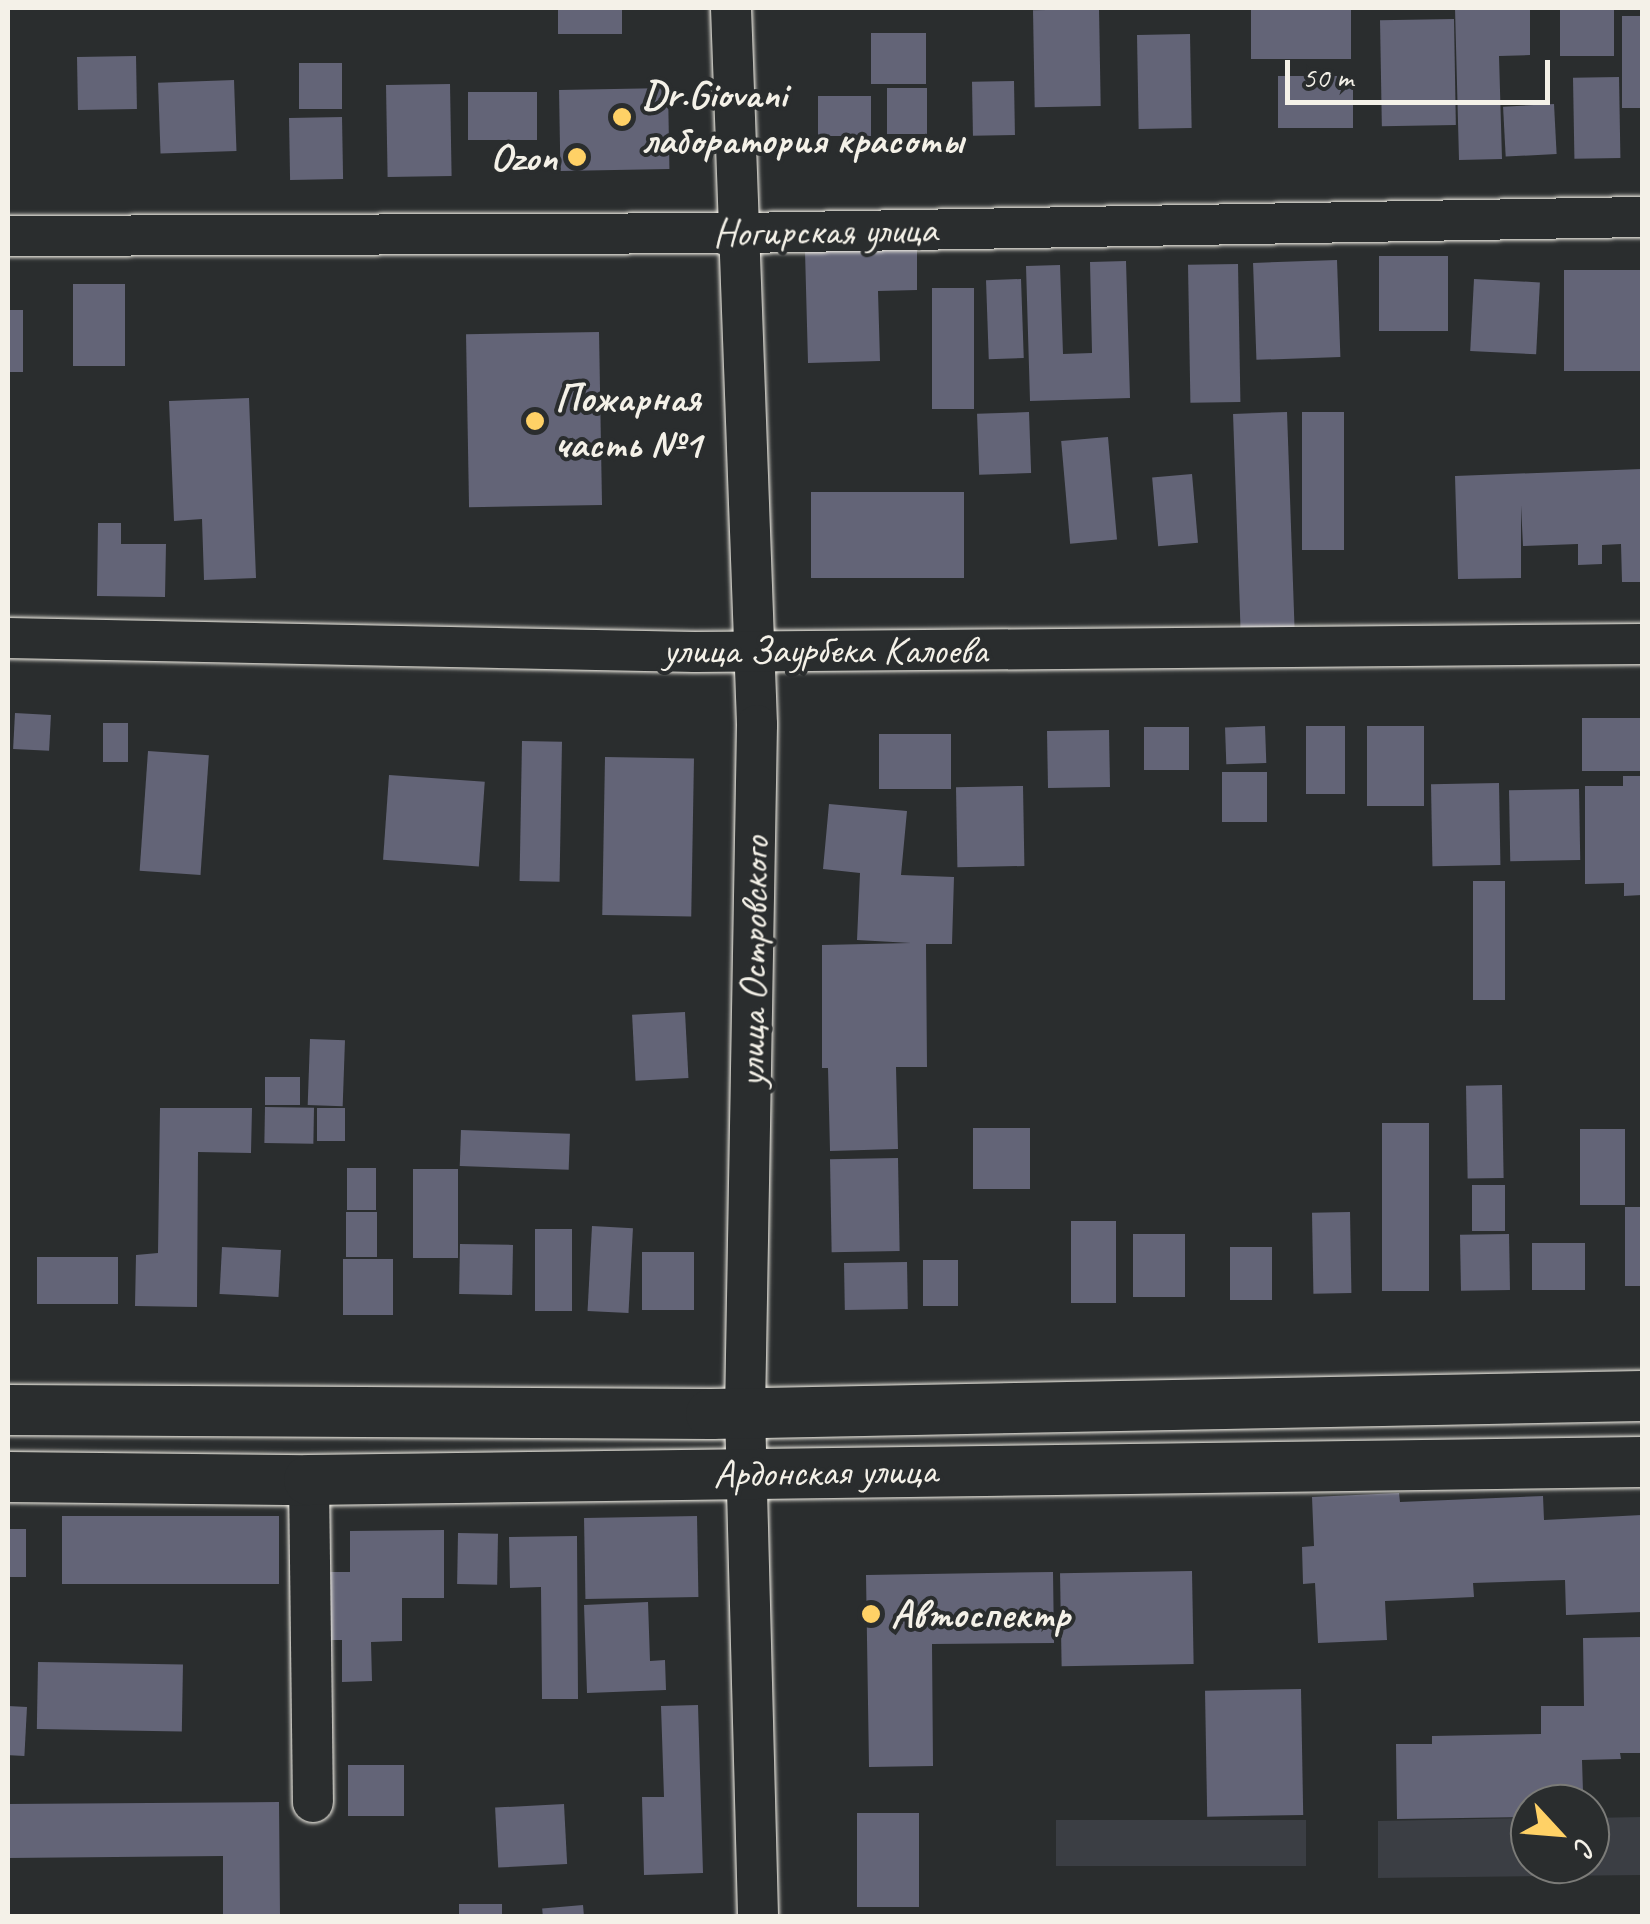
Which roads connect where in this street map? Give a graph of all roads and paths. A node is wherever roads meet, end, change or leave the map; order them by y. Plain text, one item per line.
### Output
1 (731, 8) edge
2 (1642, 217) edge
3 (742, 233) junction
4 (8, 236) edge
5 (8, 638) edge
6 (1642, 644) edge
7 (756, 651) junction
8 (1642, 1396) edge
9 (8, 1410) edge
10 (744, 1412) junction
11 (1642, 1462) edge
12 (744, 1474) junction
13 (8, 1478) edge
14 (309, 1480) junction
15 (313, 1802) dead end
16 (758, 1916) edge

1 - 3 street, улица Островского
2 - 3 street, Ногирская улица
3 - 4 street, Ногирская улица
3 - 7 street, улица Островского
5 - 7 street, улица Заурбека Калоева
6 - 7 street, улица Заурбека Калоева
7 - 10 street, улица Островского
8 - 10 main road, Ардонская улица
9 - 10 main road, Ардонская улица
10 - 12 street, улица Островского
11 - 12 main road, Ардонская улица
12 - 14 main road, Ардонская улица
12 - 16 street, улица Островского
13 - 14 main road, Ардонская улица
14 - 15 street

